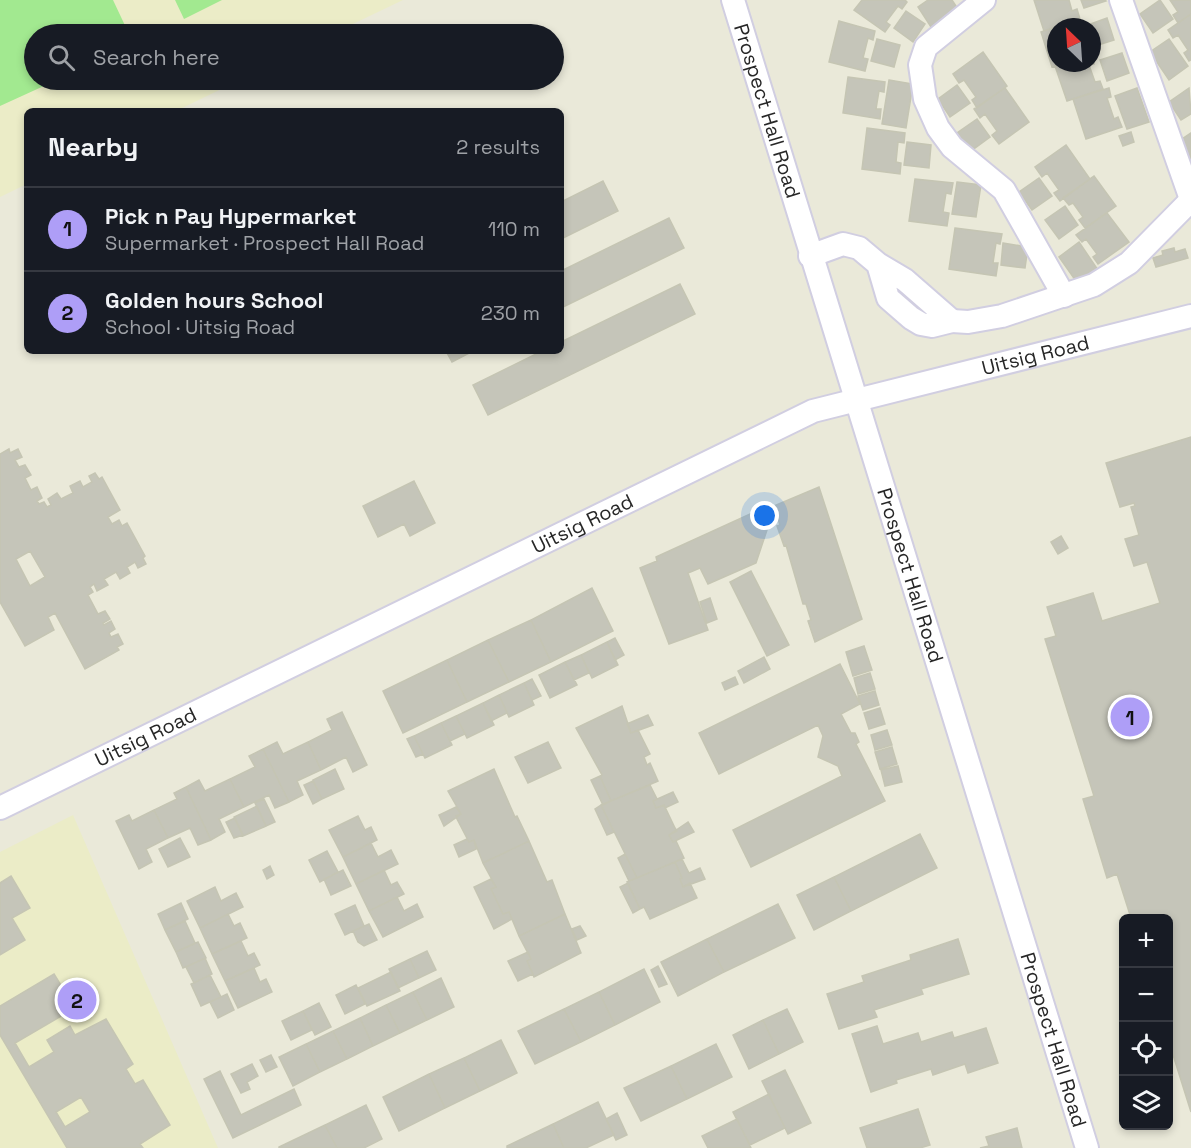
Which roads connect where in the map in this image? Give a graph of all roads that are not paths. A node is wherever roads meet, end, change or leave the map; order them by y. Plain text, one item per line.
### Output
1 (733, 0) edge
2 (984, 0) edge
3 (1121, 0) edge
4 (1191, 199) edge
5 (810, 256) junction
6 (1064, 296) junction
7 (1191, 316) edge
8 (855, 399) junction
9 (0, 808) edge
10 (1087, 1148) edge

1 - 5 street, Prospect Hall Road
2 - 6 street
3 - 4 street
4 - 6 street
5 - 6 street
5 - 8 street, Prospect Hall Road
7 - 8 street, Uitsig Road
8 - 9 street, Uitsig Road
8 - 10 street, Prospect Hall Road

